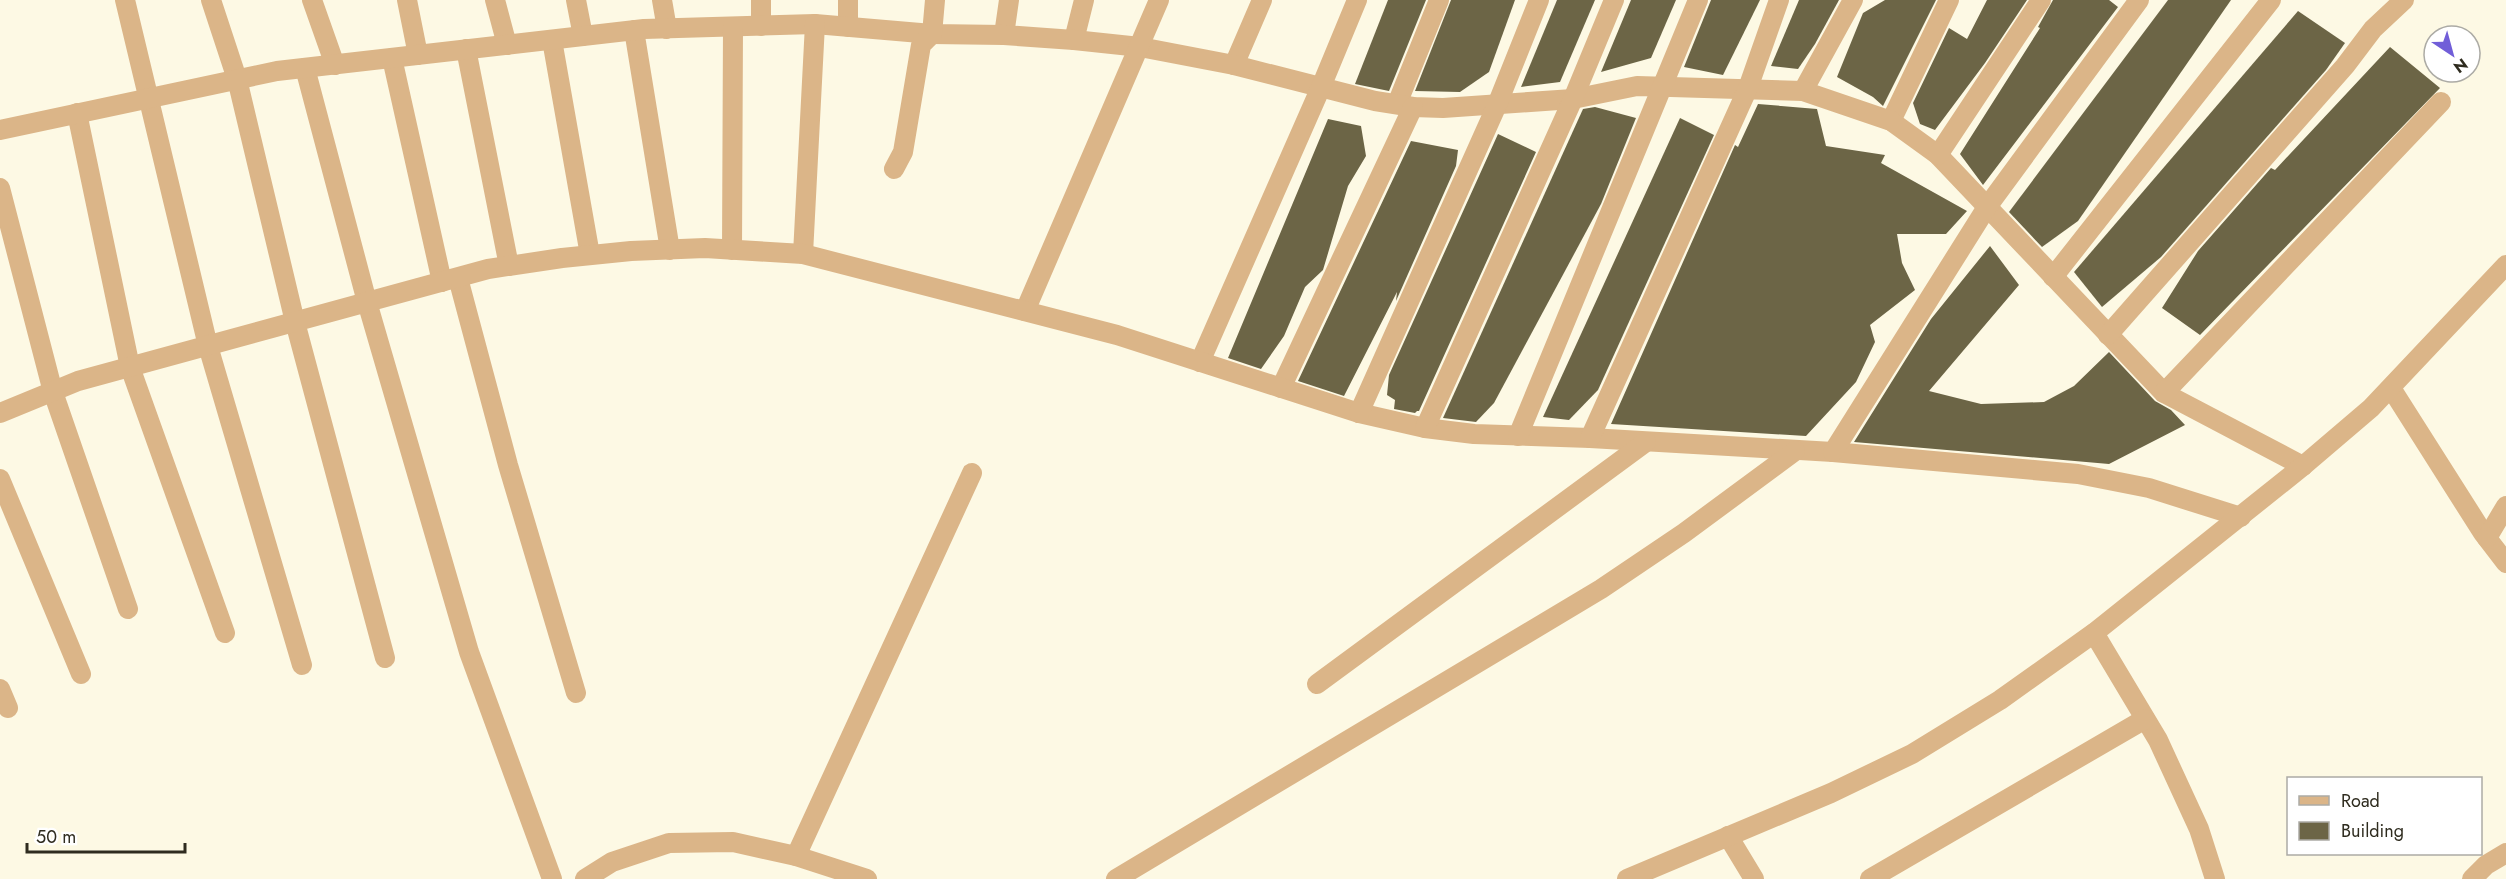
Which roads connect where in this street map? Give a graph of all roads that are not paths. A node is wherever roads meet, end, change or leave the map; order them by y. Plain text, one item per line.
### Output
1 (125, 0) edge
2 (211, 0) edge
3 (312, 0) edge
4 (407, 0) edge
5 (495, 0) edge
6 (576, 0) edge
7 (662, 0) edge
8 (761, 0) edge
9 (848, 0) edge
10 (935, 0) edge
11 (1009, 0) edge
12 (1084, 0) edge
13 (1159, 0) edge
14 (1262, 0) edge
15 (1357, 0) edge
16 (1439, 0) edge
17 (1539, 0) edge
18 (1614, 0) edge
19 (1698, 0) edge
20 (1779, 0) edge
21 (1853, 0) edge
22 (1949, 0) edge
23 (2041, 0) edge
24 (2139, 0) edge
25 (2271, 0) edge
26 (2404, 0) edge
27 (815, 24) junction
28 (761, 26) junction
29 (733, 27) junction
30 (848, 27) junction
31 (667, 28) junction
32 (634, 30) junction
33 (932, 34) junction
34 (1004, 35) junction
35 (583, 36) junction
36 (552, 40) junction
37 (1074, 40) junction
38 (507, 45) junction
39 (1140, 47) junction
40 (466, 49) junction
41 (418, 55) junction
42 (392, 58) junction
43 (334, 64) junction
44 (1234, 65) junction
45 (305, 68) junction
46 (237, 79) junction
47 (1321, 87) junction
48 (1663, 87) junction
49 (1748, 88) junction
50 (1803, 91) junction
51 (150, 97) junction
52 (1574, 99) junction
53 (2442, 102) dead end
54 (1405, 105) junction
55 (1497, 105) junction
56 (77, 113) junction
57 (1891, 121) junction
58 (0, 130) edge
59 (1938, 155) junction
60 (894, 169) dead end
61 (0, 188) edge
62 (1987, 207) junction
63 (670, 250) junction
64 (732, 250) junction
65 (803, 254) junction
66 (590, 255) junction
67 (509, 266) junction
68 (2506, 266) edge
69 (2053, 277) junction
70 (450, 280) junction
71 (367, 302) junction
72 (1025, 311) junction
73 (295, 322) junction
74 (2108, 335) junction
75 (208, 346) junction
76 (1200, 362) junction
77 (130, 367) junction
78 (1281, 388) junction
79 (2391, 388) junction
80 (53, 392) junction
81 (2163, 393) junction
82 (0, 413) edge
83 (1359, 413) junction
84 (1425, 428) junction
85 (1518, 436) junction
86 (1590, 438) junction
87 (1646, 442) junction
88 (1795, 451) junction
89 (1833, 452) junction
90 (2303, 466) junction
91 (972, 472) dead end
92 (0, 479) edge
93 (2506, 506) edge
94 (2241, 517) junction
95 (2487, 538) junction
96 (2506, 563) edge
97 (128, 609) dead end
98 (225, 633) dead end
99 (2094, 633) junction
100 (385, 658) dead end
101 (302, 665) dead end
102 (81, 674) dead end
103 (1317, 684) dead end
104 (0, 688) edge
105 (576, 693) dead end
106 (8, 708) dead end
107 (2145, 719) junction
108 (1728, 836) junction
109 (2506, 853) edge
110 (796, 856) junction
111 (552, 879) edge
112 (585, 879) edge
113 (867, 879) edge
114 (1116, 879) edge
115 (1627, 879) edge
116 (1754, 879) edge
117 (1870, 879) edge
118 (2215, 879) edge
119 (2472, 879) edge

1 - 51 street
2 - 46 street
3 - 43 street
4 - 41 street
5 - 38 street
6 - 35 street
7 - 31 street
8 - 28 street
9 - 30 street
10 - 33 street
11 - 34 street
12 - 37 street
13 - 39 street
14 - 44 street
15 - 47 street
16 - 54 street
17 - 55 street
18 - 52 street
19 - 48 street
20 - 49 street
21 - 50 street
22 - 57 street
23 - 59 street
24 - 62 street
25 - 69 street
26 - 74 street
27 - 28 street
27 - 30 street
27 - 65 street
28 - 29 street
29 - 31 street
29 - 64 street
30 - 33 street
31 - 32 street
32 - 35 street
32 - 63 street
33 - 34 street
33 - 60 street
34 - 37 street
35 - 36 street
36 - 38 street
36 - 66 street
37 - 39 street
38 - 40 street
39 - 44 street
39 - 72 street
40 - 41 street
40 - 67 street
41 - 42 street
42 - 43 street
42 - 70 street
43 - 45 street
44 - 47 street
45 - 46 street
45 - 71 street
46 - 51 street
46 - 73 street
47 - 54 street
47 - 76 street
48 - 49 street
48 - 52 street
48 - 85 street
49 - 50 street
49 - 86 street
50 - 57 street
51 - 56 street
51 - 75 street
52 - 55 street
52 - 84 street
53 - 81 street
54 - 55 street
54 - 78 street
55 - 83 street
56 - 58 street
56 - 77 street
57 - 59 street
59 - 62 street
61 - 80 street
62 - 69 street
62 - 89 street
63 - 64 street
63 - 66 street
64 - 65 street
65 - 72 street
66 - 67 street
67 - 70 street
68 - 79 street
69 - 74 street
70 - 71 street
70 - 105 street
71 - 73 street
71 - 111 street
72 - 76 street
73 - 75 street
73 - 100 street
74 - 81 street
75 - 77 street
75 - 101 street
76 - 78 street
77 - 80 street
77 - 98 street
78 - 83 street
79 - 90 street
79 - 95 street
80 - 82 street
80 - 97 street
81 - 90 street
83 - 84 street
84 - 85 street
85 - 86 street
86 - 87 street
87 - 88 street
87 - 103 street
88 - 89 street
88 - 114 street
89 - 94 street
90 - 94 street
91 - 110 street
92 - 102 street
93 - 95 street
94 - 99 street
95 - 96 street
99 - 107 street
99 - 108 street
104 - 106 street
107 - 117 street
107 - 118 street
108 - 115 street
108 - 116 street
109 - 119 street
110 - 112 street
110 - 113 street

